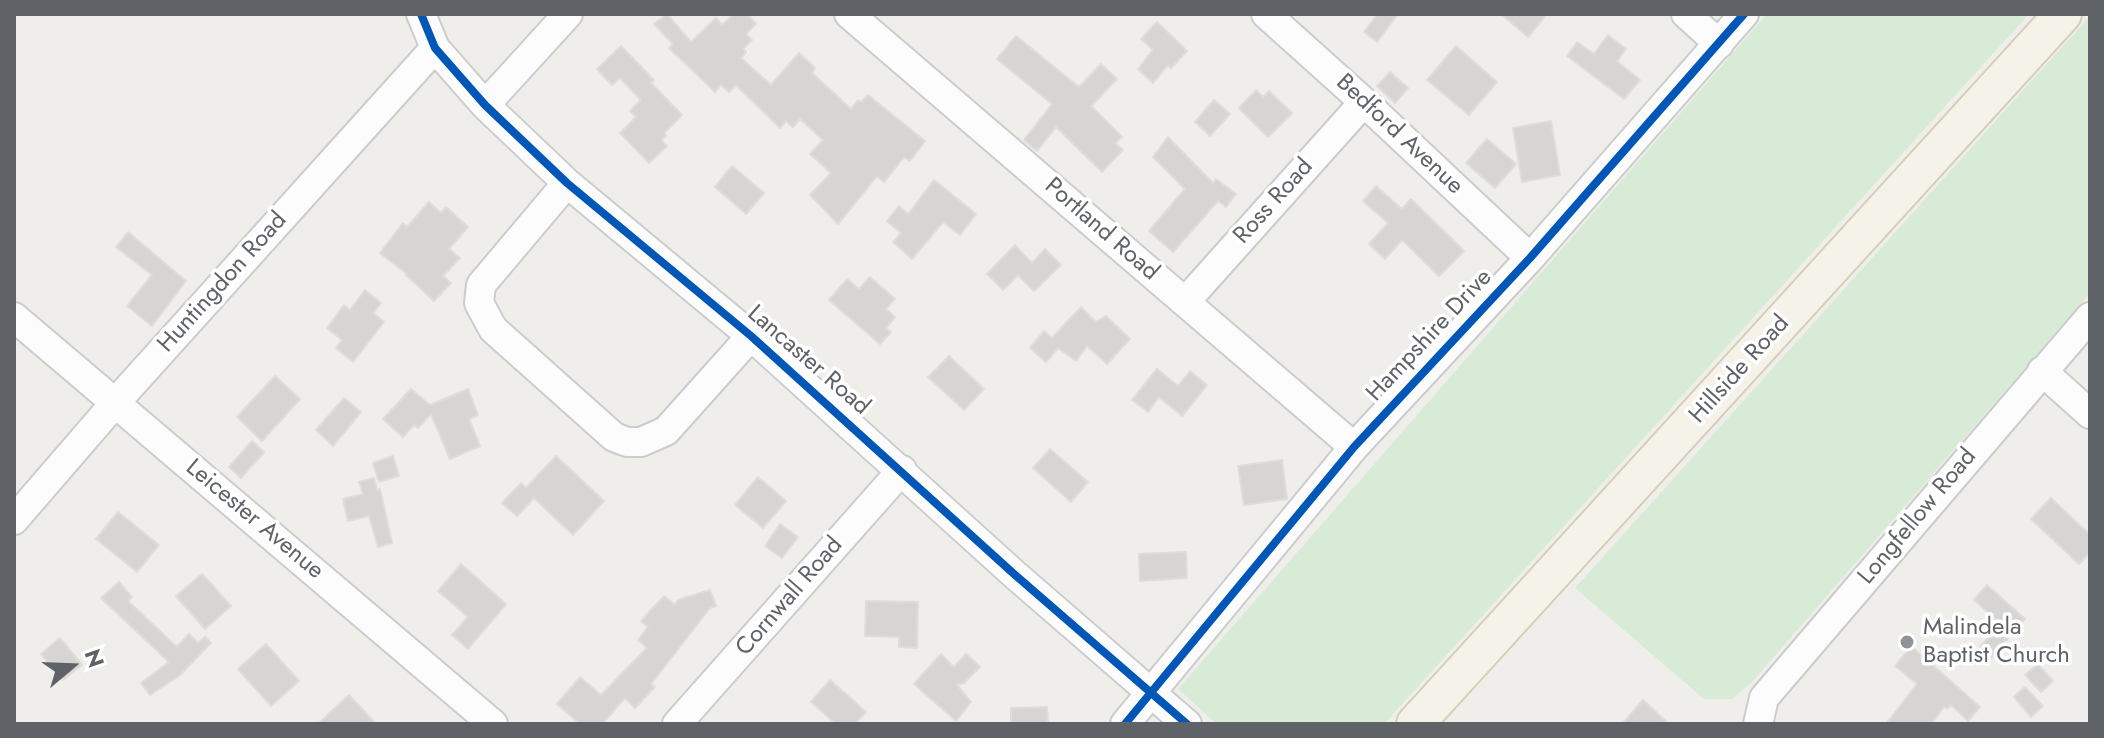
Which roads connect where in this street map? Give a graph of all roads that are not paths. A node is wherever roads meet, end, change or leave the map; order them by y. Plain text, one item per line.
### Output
1 (421, 14) edge
2 (568, 14) edge
3 (849, 14) edge
4 (1266, 14) edge
5 (1686, 14) edge
6 (1744, 14) edge
7 (2063, 14) edge
8 (1719, 44) junction
9 (435, 48) junction
10 (1364, 102) junction
11 (485, 105) junction
12 (567, 183) junction
13 (1530, 258) junction
14 (1185, 302) junction
15 (14, 317) edge
16 (2090, 317) edge
17 (751, 336) junction
18 (2042, 371) junction
19 (115, 403) junction
20 (2090, 414) edge
21 (1354, 447) junction
22 (902, 470) junction
23 (14, 520) edge
24 (1152, 693) junction
25 (493, 724) edge
26 (677, 724) edge
27 (1125, 724) edge
28 (1187, 724) edge
29 (1415, 724) edge
30 (1758, 724) edge

1 - 9 street, Lancaster Road
2 - 11 street
3 - 14 street, Portland Road
4 - 10 street, Bedford Avenue
5 - 8 street
6 - 8 street, Hampshire Drive
7 - 29 main road, Hillside Road
8 - 13 street, Hampshire Drive
9 - 11 street, Lancaster Road
9 - 19 street, Huntingdon Road
10 - 13 street, Bedford Avenue
10 - 14 street, Ross Road
11 - 12 street, Lancaster Road
12 - 17 street, Lancaster Road
12 - 17 street
13 - 21 street, Hampshire Drive
14 - 21 street, Portland Road
15 - 19 street, Leicester Avenue
16 - 18 street, Longfellow Road
17 - 22 street, Lancaster Road
18 - 20 street
18 - 30 street, Longfellow Road
19 - 23 street, Huntingdon Road
19 - 25 street, Leicester Avenue
21 - 24 street, Hampshire Drive
22 - 24 street, Lancaster Road
22 - 26 street, Cornwall Road
24 - 27 street, Hampshire Drive
24 - 28 street, Lancaster Road

